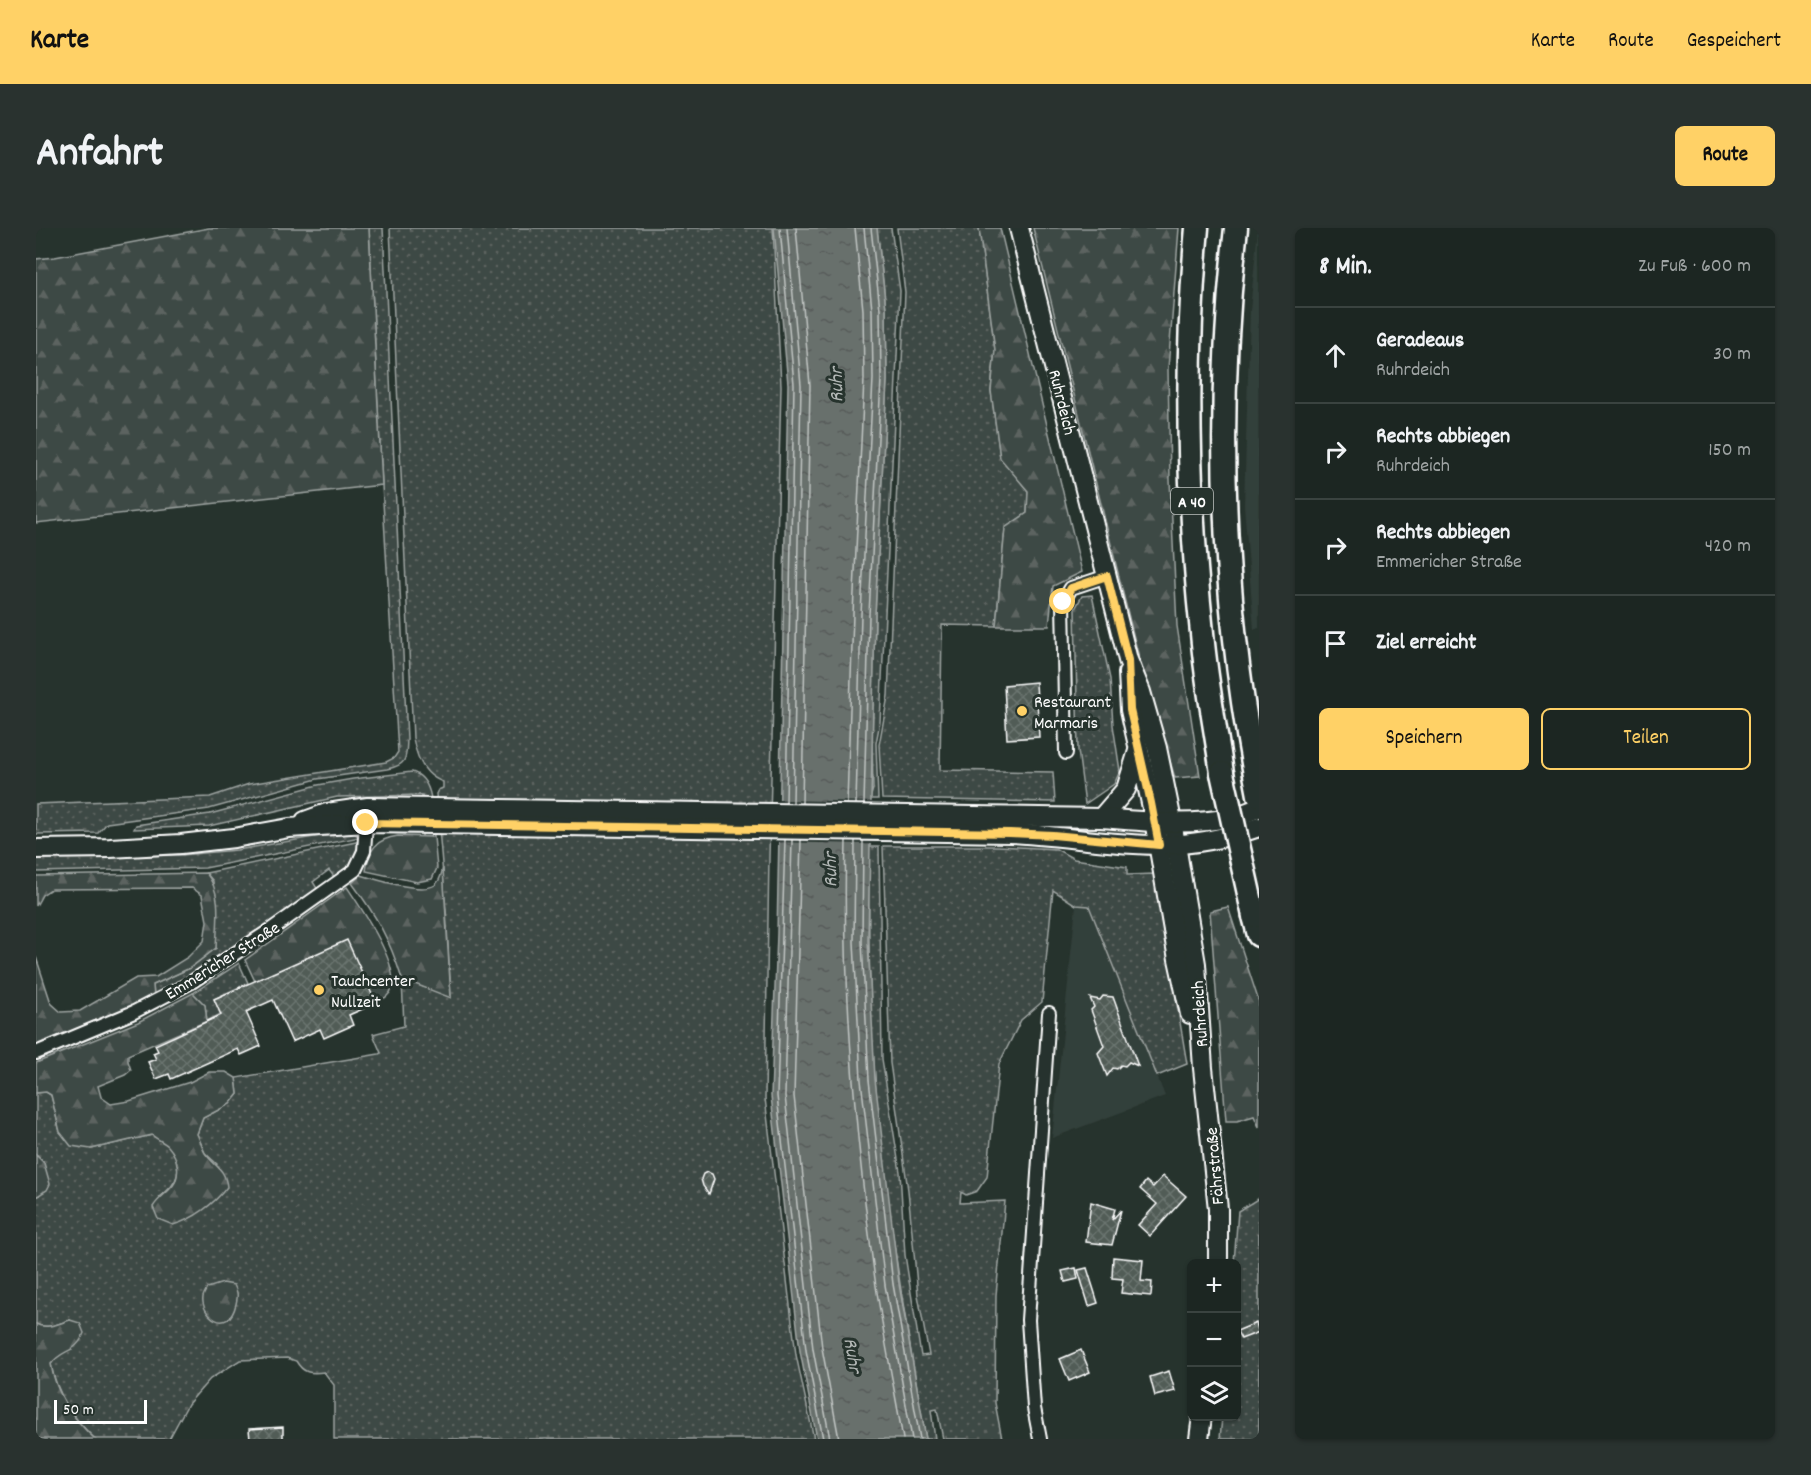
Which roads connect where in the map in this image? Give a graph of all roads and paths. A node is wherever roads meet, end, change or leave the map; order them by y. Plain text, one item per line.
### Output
1 (1018, 228) edge
2 (1197, 228) edge
3 (1236, 228) edge
4 (1107, 576) junction
5 (1128, 660) junction
6 (1138, 749) junction
7 (1066, 753) dead end
8 (1259, 795) edge
9 (1259, 808) edge
10 (422, 815) junction
11 (1101, 818) junction
12 (1163, 821) junction
13 (366, 823) junction
14 (1010, 825) junction
15 (1259, 827) edge
16 (289, 828) junction
17 (1167, 845) junction
18 (36, 849) edge
19 (1256, 926) edge
20 (1049, 1013) dead end
21 (36, 1053) edge
22 (1203, 1068) joint
23 (1218, 1259) edge
24 (1201, 1421) edge
25 (1040, 1439) edge
26 (1199, 1439) edge

1 - 4 main road, Ruhrdeich
2 - 19 highway, A 40, bridge
3 - 8 highway, A 40
4 - 5 main road, Ruhrdeich
4 - 7 street
5 - 6 main road, Ruhrdeich
5 - 12 main road, Ruhrdeich
6 - 11 main road
6 - 12 main road, Ruhrdeich
9 - 12 main road
10 - 13 main road
10 - 14 main road
10 - 16 main road
11 - 12 main road
11 - 14 main road
12 - 17 main road, Ruhrdeich
13 - 16 main road
13 - 21 street, Emmericher Straße
14 - 17 main road
15 - 17 main road
16 - 18 main road
17 - 22 main road, Ruhrdeich
20 - 25 street
22 - 23 main road, Fährstraße
24 - 26 main road

